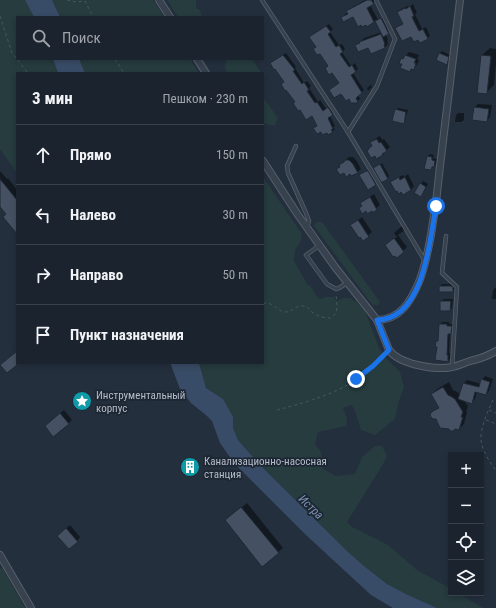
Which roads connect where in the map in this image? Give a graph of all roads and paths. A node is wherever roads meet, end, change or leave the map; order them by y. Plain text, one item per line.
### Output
1 (67, 0) edge
2 (159, 0) edge
3 (262, 0) edge
4 (376, 0) edge
5 (460, 0) edge
6 (85, 1) edge
7 (0, 16) edge
8 (92, 16) edge
9 (169, 16) edge
10 (16, 58) edge
11 (18, 60) edge
12 (116, 60) edge
13 (198, 60) edge
14 (27, 72) edge
15 (123, 72) edge
16 (205, 72) edge
17 (348, 132) junction
18 (296, 146) dead end
19 (264, 162) edge
20 (308, 228) junction
21 (446, 236) dead end
22 (320, 245) junction
23 (426, 262) junction
24 (347, 283) junction
25 (336, 289) junction
26 (264, 302) edge
27 (377, 320) junction
28 (389, 350) junction
29 (496, 352) edge
30 (452, 367) junction
31 (493, 400) dead end
32 (277, 410) dead end
33 (489, 410) junction
34 (496, 413) edge
35 (485, 420) junction
36 (496, 424) edge
37 (496, 471) edge
38 (0, 556) edge
39 (31, 608) edge

1 - 6 path
2 - 9 street
3 - 17 lane
4 - 17 lane
5 - 23 street
6 - 8 path
7 - 10 path
11 - 14 path
12 - 15 path
13 - 16 street
17 - 23 lane
18 - 20 lane
19 - 20 street
20 - 22 street
21 - 30 lane
22 - 24 street
22 - 25 lane
23 - 27 street
24 - 25 lane
24 - 27 street
25 - 26 path
27 - 28 street
28 - 30 street
28 - 32 path
29 - 30 street
31 - 33 path
33 - 34 path
33 - 35 path
35 - 36 path
35 - 37 path
38 - 39 street

